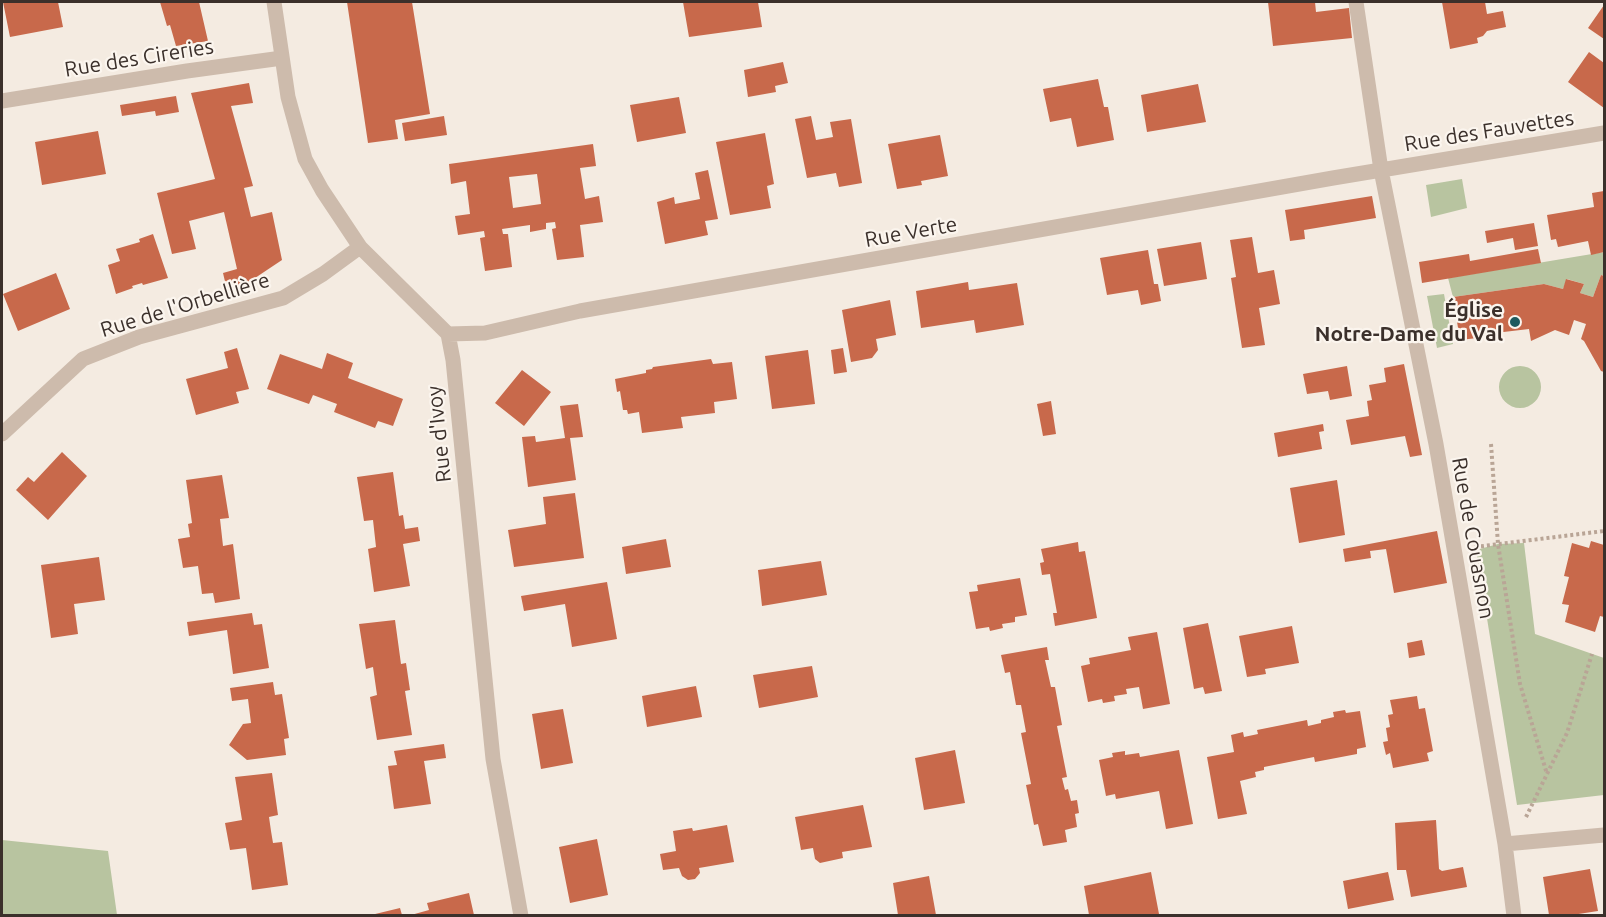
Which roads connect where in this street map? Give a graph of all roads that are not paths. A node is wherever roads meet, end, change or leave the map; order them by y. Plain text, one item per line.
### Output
1 (274, 2) edge
2 (1356, 2) edge
3 (282, 58) junction
4 (2, 101) edge
5 (1605, 133) edge
6 (1381, 170) junction
7 (360, 247) junction
8 (448, 334) junction
9 (2, 434) edge
10 (1605, 835) edge
11 (1505, 844) junction
12 (521, 915) edge
13 (1514, 915) edge

1 - 3 street
2 - 6 street, Rue de Couasnon
3 - 4 street, Rue des Cireries
3 - 7 street
5 - 6 street, Rue des Fauvettes
6 - 8 street, Rue Verte
6 - 11 street, Rue de Couasnon
7 - 8 street
7 - 9 street, Rue de l'Orbellière
8 - 12 street, Rue d'Ivoy
10 - 11 street
11 - 13 street, Rue de Couasnon

